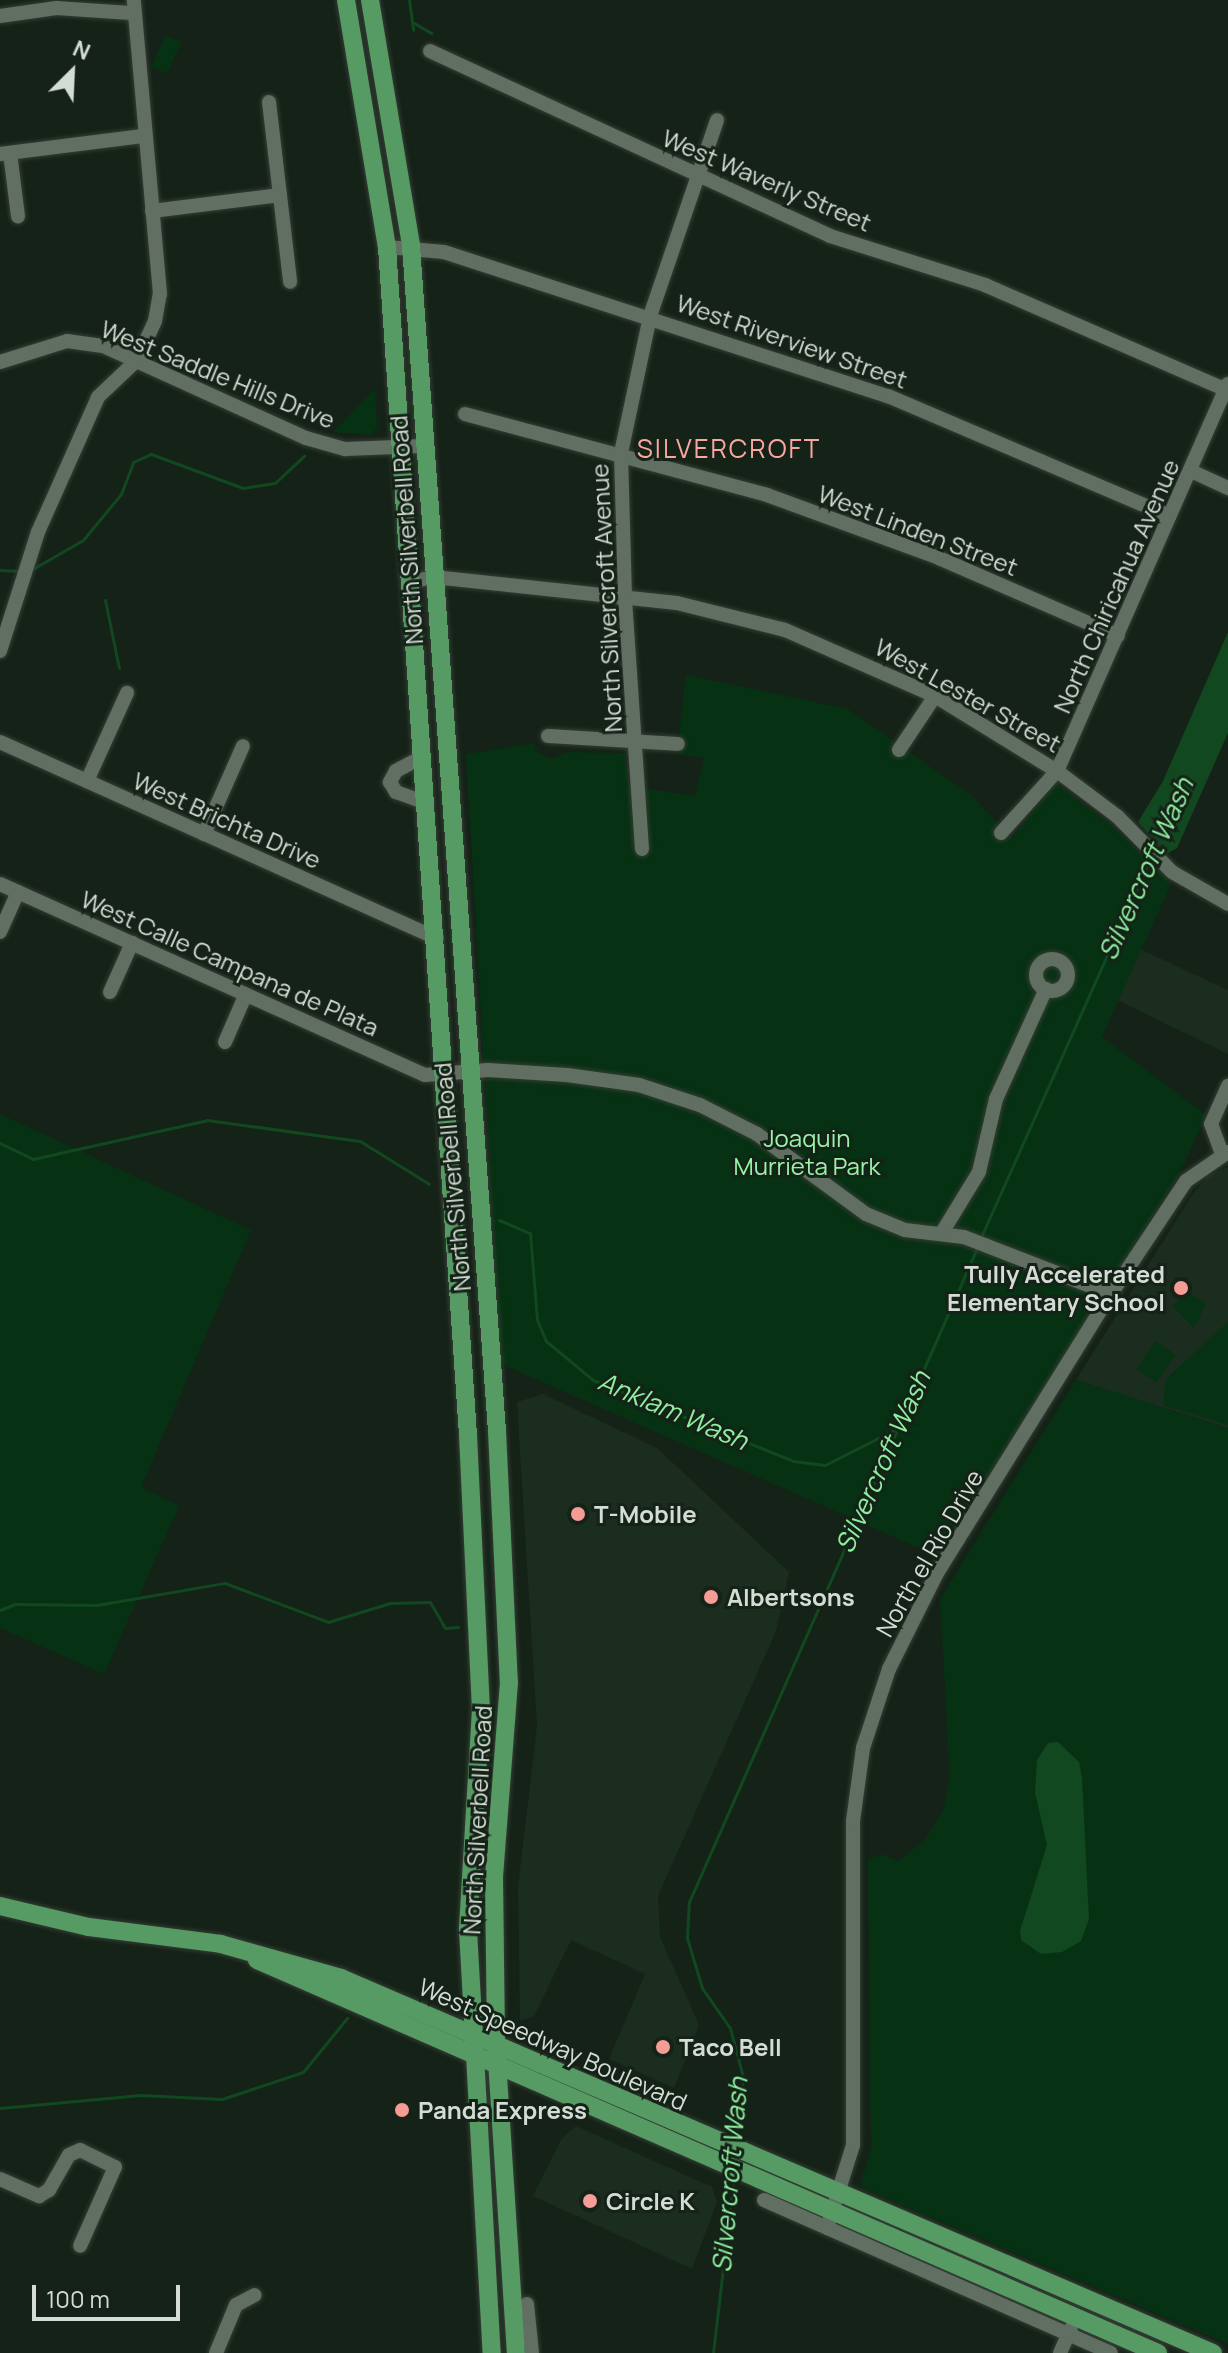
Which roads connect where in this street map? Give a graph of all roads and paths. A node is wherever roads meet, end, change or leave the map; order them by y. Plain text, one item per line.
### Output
1 (346, 0) edge
2 (370, 0) edge
3 (132, 6) edge
4 (0, 16) edge
5 (430, 51) dead end
6 (269, 102) dead end
7 (717, 120) dead end
8 (143, 136) junction
9 (5, 154) edge
10 (696, 176) junction
11 (280, 195) junction
12 (152, 211) junction
13 (18, 216) dead end
14 (411, 246) junction
15 (387, 247) junction
16 (290, 282) dead end
17 (650, 316) junction
18 (137, 360) junction
19 (0, 362) edge
20 (1227, 387) edge
21 (465, 414) dead end
22 (423, 446) junction
23 (399, 449) junction
24 (621, 453) junction
25 (1191, 471) junction
26 (1228, 488) edge
27 (1170, 516) junction
28 (434, 577) junction
29 (409, 582) junction
30 (625, 597) junction
31 (1118, 636) junction
32 (0, 651) edge
33 (127, 693) dead end
34 (935, 696) junction
35 (548, 736) dead end
36 (634, 741) junction
37 (0, 742) edge
38 (678, 744) dead end
39 (243, 746) dead end
40 (899, 750) dead end
41 (424, 756) junction
42 (1057, 771) junction
43 (87, 781) junction
44 (427, 803) junction
45 (1001, 833) dead end
46 (204, 834) junction
47 (642, 849) dead end
48 (0, 884) edge
49 (18, 892) junction
50 (1228, 904) edge
51 (0, 932) edge
52 (437, 938) junction
53 (458, 938) junction
54 (132, 943) junction
55 (1046, 989) dead end
56 (110, 992) dead end
57 (246, 994) junction
58 (225, 1042) dead end
59 (467, 1072) junction
60 (443, 1074) junction
61 (1228, 1086) edge
62 (1225, 1153) edge
63 (943, 1231) junction
64 (1111, 1294) junction
65 (1, 1910) edge
66 (221, 1944) junction
67 (473, 2033) junction
68 (496, 2045) junction
69 (474, 2057) junction
70 (497, 2068) junction
71 (658, 2116) junction
72 (650, 2135) junction
73 (0, 2179) edge
74 (840, 2195) junction
75 (764, 2200) dead end
76 (829, 2221) junction
77 (80, 2246) dead end
78 (255, 2295) dead end
79 (1084, 2299) junction
80 (527, 2304) dead end
81 (1071, 2326) junction
82 (216, 2353) edge
83 (492, 2353) edge
84 (516, 2353) edge
85 (532, 2353) edge
86 (1060, 2353) edge
87 (1111, 2353) edge
88 (1158, 2353) edge
89 (1213, 2353) edge

1 - 15 main road, North Silverbell Road
2 - 14 main road, North Silverbell Road
3 - 4 street
3 - 8 street
5 - 10 street, West Waverly Street
6 - 11 street
7 - 10 street, North Silvercroft Avenue
8 - 9 street
8 - 12 street
9 - 13 street
10 - 17 street, North Silvercroft Avenue
10 - 20 street, West Waverly Street
11 - 12 street
11 - 16 street
12 - 18 street
14 - 15 street, West Riverview Street
14 - 17 street, West Riverview Street
14 - 22 main road, North Silverbell Road
15 - 23 main road, North Silverbell Road
17 - 24 street, North Silvercroft Avenue
17 - 27 street, West Riverview Street
18 - 19 street, West Saddle Hills Drive
18 - 23 street, West Saddle Hills Drive
18 - 32 street
20 - 25 street, North Chiricahua Avenue
21 - 24 street, West Linden Street
22 - 23 street, West Saddle Hills Drive
22 - 28 main road, North Silverbell Road
23 - 29 main road, North Silverbell Road
24 - 30 street, North Silvercroft Avenue
24 - 31 street, West Linden Street
25 - 26 street
25 - 27 street, North Chiricahua Avenue
27 - 31 street, North Chiricahua Avenue
28 - 29 street, West Lester Street
28 - 30 street, West Lester Street
28 - 53 main road, North Silverbell Road
29 - 41 main road, North Silverbell Road
30 - 34 street, West Lester Street
30 - 36 street, North Silvercroft Avenue
31 - 42 street, North Chiricahua Avenue
33 - 43 street
34 - 40 street
34 - 42 street, West Lester Street
35 - 36 street
36 - 38 street
36 - 47 street, North Silvercroft Avenue
37 - 43 street, West Brichta Drive
39 - 46 street
41 - 44 main road, North Silverbell Road
41 - 44 street
42 - 45 street, North Chiricahua Avenue
42 - 50 street, West Lester Street
43 - 46 street, West Brichta Drive
44 - 52 main road, North Silverbell Road
46 - 52 street, West Brichta Drive
48 - 49 street, West Calle Campana de Plata
49 - 51 street
49 - 54 street, West Calle Campana de Plata
52 - 53 main road
52 - 60 main road, North Silverbell Road
53 - 59 main road, North Silverbell Road
54 - 56 street
54 - 57 street, West Calle Campana de Plata
55 - 63 street
57 - 58 street
57 - 60 street, West Calle Campana de Plata
59 - 60 street, West Calle Campana de Plata
59 - 63 street, West Calle Campana de Plata
59 - 68 main road, North Silverbell Road
60 - 67 main road, North Silverbell Road
61 - 62 street
62 - 64 street, North el Rio Drive
63 - 64 street, West Calle Campana de Plata
64 - 74 street, North el Rio Drive
65 - 66 main road, West Speedway Boulevard
66 - 67 main road, West Speedway Boulevard
66 - 69 main road, West Speedway Boulevard
67 - 68 main road, West Speedway Boulevard
67 - 69 main road, North Silverbell Road
68 - 70 main road, North Silverbell Road
68 - 71 main road, West Speedway Boulevard
69 - 70 main road, West Speedway Boulevard
69 - 83 main road, North Silverbell Road
70 - 72 main road, West Speedway Boulevard
70 - 84 main road, North Silverbell Road
71 - 72 main road
71 - 74 main road, West Speedway Boulevard
72 - 76 main road, West Speedway Boulevard
73 - 77 street
74 - 76 street, North el Rio Drive
74 - 79 main road, West Speedway Boulevard
75 - 76 street, West Speedway Boulevard
76 - 81 main road, West Speedway Boulevard
78 - 82 street
79 - 81 street
79 - 89 main road, West Speedway Boulevard
80 - 85 street
81 - 86 street
81 - 87 street, West Speedway Boulevard
81 - 88 main road, West Speedway Boulevard

